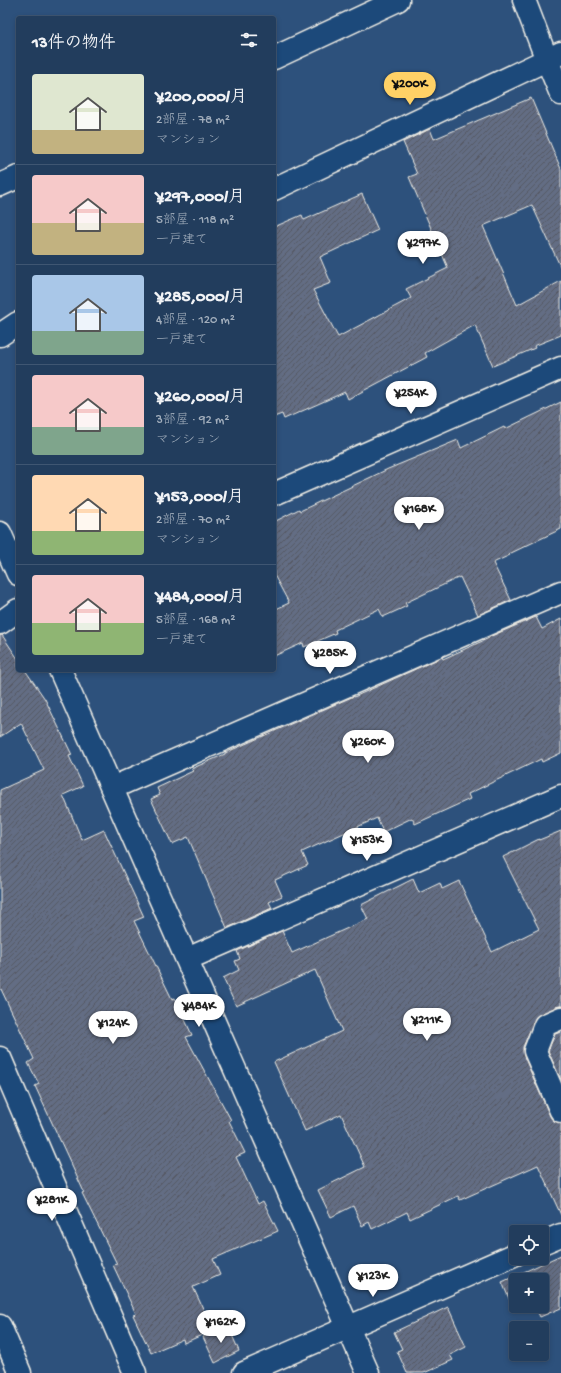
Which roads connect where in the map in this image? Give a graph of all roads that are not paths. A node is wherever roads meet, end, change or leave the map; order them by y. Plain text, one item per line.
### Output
1 (398, 0) edge
2 (524, 0) edge
3 (554, 56) edge
4 (276, 57) edge
5 (561, 94) edge
6 (16, 178) edge
7 (0, 186) edge
8 (276, 189) edge
9 (16, 323) edge
10 (0, 334) edge
11 (561, 368) edge
12 (276, 493) edge
13 (0, 533) edge
14 (16, 569) edge
15 (561, 592) edge
16 (16, 611) edge
17 (0, 623) edge
18 (61, 672) edge
19 (112, 788) junction
20 (561, 796) edge
21 (187, 959) junction
22 (561, 1018) edge
23 (0, 1058) edge
24 (561, 1111) edge
25 (561, 1235) edge
26 (549, 1240) edge
27 (509, 1257) edge
28 (0, 1326) edge
29 (348, 1328) junction
30 (20, 1373) edge
31 (135, 1373) edge
32 (244, 1373) edge
33 (368, 1373) edge

1 - 4 street
2 - 3 street
3 - 5 street
3 - 8 street
6 - 7 street
9 - 10 street
11 - 12 street
13 - 14 street
15 - 19 street
16 - 17 street
18 - 19 street
19 - 21 street
20 - 21 street
21 - 29 street
22 - 24 street
23 - 31 street
25 - 26 street
27 - 29 street
28 - 30 street
29 - 32 street
29 - 33 street

